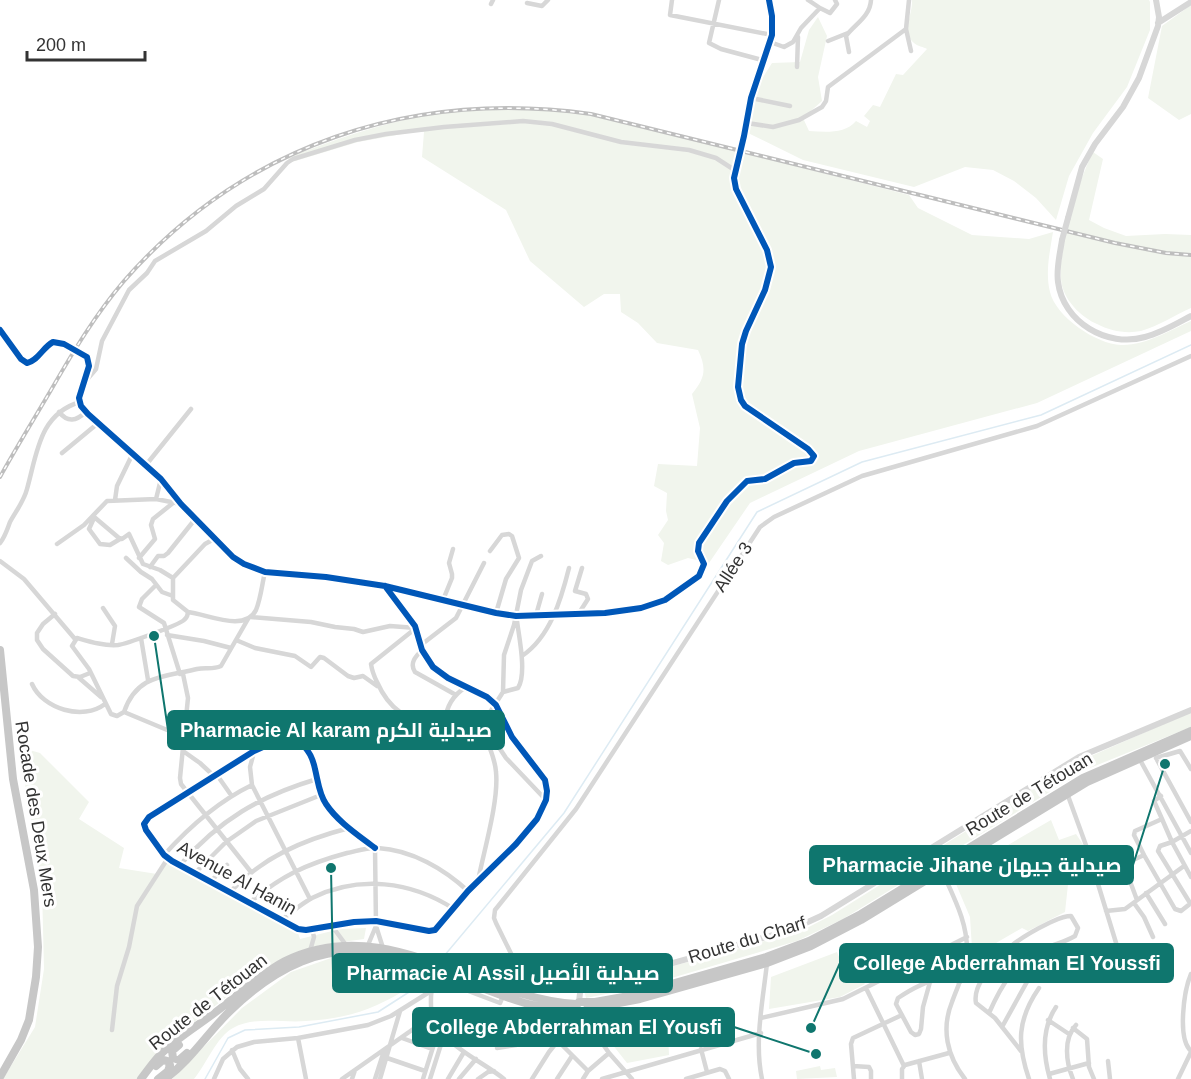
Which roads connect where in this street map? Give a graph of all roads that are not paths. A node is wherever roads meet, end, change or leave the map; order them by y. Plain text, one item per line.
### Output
1 (548, 0) edge
2 (672, 0) edge
3 (719, 0) edge
4 (768, 0) edge
5 (808, 0) edge
6 (835, 0) edge
7 (871, 0) edge
8 (909, 0) edge
9 (1156, 0) edge
10 (527, 3) dead end
11 (1191, 3) edge
12 (820, 8) junction
13 (713, 22) junction
14 (1158, 24) junction
15 (906, 29) junction
16 (848, 33) junction
17 (772, 35) junction
18 (798, 35) junction
19 (828, 41) dead end
20 (770, 42) junction
21 (911, 51) dead end
22 (849, 52) dead end
23 (762, 60) junction
24 (797, 67) dead end
25 (751, 98) junction
26 (790, 106) dead end
27 (747, 123) junction
28 (736, 168) junction
29 (1191, 316) edge
30 (0, 330) edge
31 (8, 340) junction
32 (0, 342) edge
33 (1191, 356) edge
34 (85, 381) junction
35 (80, 402) junction
36 (191, 410) dead end
37 (59, 412) junction
38 (86, 412) junction
39 (97, 424) junction
40 (62, 453) dead end
41 (133, 453) junction
42 (146, 465) junction
43 (160, 479) junction
44 (115, 500) junction
45 (156, 500) junction
46 (173, 502) junction
47 (181, 504) junction
48 (94, 517) junction
49 (196, 519) junction
50 (120, 539) junction
51 (214, 539) junction
52 (0, 543) edge
53 (57, 544) dead end
54 (453, 549) dead end
55 (490, 551) dead end
56 (541, 556) dead end
57 (126, 558) dead end
58 (139, 558) junction
59 (0, 561) edge
60 (484, 563) dead end
61 (150, 567) junction
62 (569, 568) dead end
63 (582, 568) dead end
64 (265, 572) junction
65 (167, 576) junction
66 (173, 578) junction
67 (152, 579) junction
68 (156, 585) junction
69 (385, 586) junction
70 (542, 594) dead end
71 (172, 596) junction
72 (443, 600) junction
73 (464, 604) junction
74 (103, 608) dead end
75 (188, 612) junction
76 (496, 613) junction
77 (555, 613) junction
78 (579, 613) junction
79 (55, 614) junction
80 (536, 615) junction
81 (516, 616) junction
82 (249, 618) junction
83 (416, 628) junction
84 (165, 629) junction
85 (167, 635) junction
86 (141, 638) junction
87 (75, 639) junction
88 (236, 640) junction
89 (112, 644) junction
90 (231, 648) junction
91 (422, 648) junction
92 (0, 650) edge
93 (522, 656) junction
94 (90, 673) junction
95 (182, 674) junction
96 (78, 677) junction
97 (148, 680) junction
98 (32, 684) dead end
99 (379, 687) junction
100 (466, 687) junction
101 (503, 692) junction
102 (456, 695) junction
103 (101, 697) junction
104 (105, 704) junction
105 (496, 705) junction
106 (1191, 710) edge
107 (124, 712) junction
108 (445, 722) junction
109 (483, 723) junction
110 (1191, 731) edge
111 (1191, 736) edge
112 (184, 737) junction
113 (183, 751) junction
114 (254, 752) junction
115 (1154, 755) junction
116 (1139, 758) junction
117 (1191, 770) edge
118 (215, 776) junction
119 (317, 779) junction
120 (252, 784) junction
121 (188, 792) junction
122 (1066, 793) junction
123 (231, 795) junction
124 (321, 795) junction
125 (1161, 796) junction
126 (259, 800) junction
127 (546, 800) junction
128 (205, 815) junction
129 (267, 815) junction
130 (1162, 819) junction
131 (1191, 822) edge
132 (349, 828) junction
133 (216, 829) junction
134 (1191, 831) edge
135 (1182, 836) junction
136 (226, 842) junction
137 (1172, 842) junction
138 (375, 848) junction
139 (285, 850) junction
140 (1191, 853) edge
141 (1143, 855) junction
142 (166, 856) junction
143 (180, 865) junction
144 (227, 865) dead end
145 (1124, 865) junction
146 (1184, 866) junction
147 (1118, 867) dead end
148 (295, 871) junction
149 (942, 871) junction
150 (251, 872) junction
151 (195, 873) junction
152 (1173, 875) junction
153 (1191, 877) edge
154 (211, 881) junction
155 (478, 881) junction
156 (375, 883) junction
157 (1160, 884) junction
158 (468, 891) junction
159 (230, 892) junction
160 (1146, 893) junction
161 (310, 899) junction
162 (1136, 901) junction
163 (249, 903) junction
164 (1191, 903) edge
165 (454, 909) junction
166 (1156, 909) junction
167 (1106, 911) junction
168 (1143, 917) junction
169 (281, 920) junction
170 (376, 924) junction
171 (1166, 924) dead end
172 (332, 926) junction
173 (312, 929) junction
174 (967, 937) junction
175 (1152, 937) dead end
176 (314, 938) junction
177 (346, 945) junction
178 (368, 945) junction
179 (1117, 946) dead end
180 (38, 947) junction
181 (327, 947) junction
182 (383, 948) junction
183 (1042, 949) junction
184 (1006, 950) junction
185 (310, 951) junction
186 (767, 963) junction
187 (428, 964) junction
188 (1020, 964) junction
189 (965, 969) junction
190 (1191, 974) edge
191 (982, 980) junction
192 (930, 982) junction
193 (960, 982) junction
194 (520, 983) junction
195 (581, 987) junction
196 (866, 988) junction
197 (1039, 988) dead end
198 (249, 990) junction
199 (431, 991) junction
200 (505, 993) junction
201 (1056, 1006) dead end
202 (582, 1008) junction
203 (400, 1011) junction
204 (989, 1013) junction
205 (902, 1015) junction
206 (432, 1016) junction
207 (760, 1018) junction
208 (1048, 1020) junction
209 (883, 1025) junction
210 (1002, 1027) junction
211 (439, 1028) junction
212 (112, 1030) dead end
213 (761, 1033) junction
214 (1069, 1034) junction
215 (444, 1035) junction
216 (298, 1038) junction
217 (402, 1038) junction
218 (526, 1039) dead end
219 (558, 1041) junction
220 (390, 1047) junction
221 (432, 1048) junction
222 (497, 1048) dead end
223 (701, 1049) junction
224 (232, 1050) junction
225 (384, 1051) junction
226 (464, 1052) junction
227 (1021, 1052) junction
228 (609, 1053) junction
229 (949, 1053) junction
230 (1191, 1053) edge
231 (572, 1056) junction
232 (387, 1058) junction
233 (476, 1059) junction
234 (1108, 1060) dead end
235 (920, 1061) junction
236 (1089, 1063) junction
237 (853, 1066) junction
238 (904, 1066) junction
239 (0, 1068) edge
240 (1069, 1069) junction
241 (354, 1070) junction
242 (425, 1071) junction
243 (494, 1071) junction
244 (588, 1071) junction
245 (626, 1072) junction
246 (707, 1072) junction
247 (1049, 1076) edge
248 (0, 1077) edge
249 (143, 1079) edge
250 (159, 1079) edge
251 (165, 1079) edge
252 (214, 1079) edge
253 (248, 1079) edge
254 (306, 1079) edge
255 (342, 1079) edge
256 (352, 1079) edge
257 (375, 1079) edge
258 (380, 1079) edge
259 (423, 1079) edge
260 (430, 1079) edge
261 (448, 1079) edge
262 (459, 1079) edge
263 (478, 1079) edge
264 (504, 1079) edge
265 (532, 1079) edge
266 (557, 1079) edge
267 (583, 1079) edge
268 (602, 1079) edge
269 (632, 1079) edge
270 (686, 1079) edge
271 (729, 1079) edge
272 (762, 1079) edge
273 (854, 1079) edge
274 (871, 1079) edge
275 (902, 1079) edge
276 (922, 1079) edge
277 (965, 1079) edge
278 (1029, 1079) edge
279 (1072, 1079) edge
280 (1094, 1079) edge
281 (1110, 1079) edge
282 (1178, 1079) edge

1 - 10 street
2 - 13 street
3 - 13 street
4 - 17 street
5 - 12 street
6 - 12 street
7 - 16 street
8 - 15 street
9 - 14 street
11 - 14 street
12 - 18 street
13 - 17 street
13 - 23 street
14 - 29 street, bridge
15 - 21 street
15 - 27 street
16 - 19 street
16 - 22 street
17 - 20 street
18 - 20 street
18 - 24 street
20 - 23 street
23 - 25 street
25 - 26 street
25 - 27 street
27 - 28 street, bridge
28 - 34 street
28 - 78 street
30 - 31 street
31 - 32 street
31 - 34 street, bridge
33 - 194 street, Allée 3
34 - 35 street
35 - 37 street
35 - 38 street
36 - 42 street
37 - 38 street
37 - 52 street
38 - 39 street
39 - 40 street
39 - 41 street
41 - 42 street
41 - 44 street
42 - 43 street
43 - 45 street
43 - 47 street
44 - 45 street
44 - 48 street
45 - 46 street
46 - 47 street
46 - 58 street
47 - 49 street
48 - 50 street
48 - 50 street
48 - 53 street
49 - 51 street
49 - 61 street
50 - 58 street
51 - 64 street
51 - 66 street
54 - 72 street
55 - 76 street
56 - 81 street
57 - 67 street
58 - 61 street
59 - 79 street
60 - 73 street
61 - 65 street
62 - 77 street
63 - 78 street
64 - 69 street
64 - 82 street
65 - 66 street
65 - 67 street
66 - 71 street
67 - 68 street
68 - 71 street
68 - 84 street
69 - 72 street
69 - 83 street
70 - 80 street
71 - 75 street
72 - 73 street
73 - 76 street
73 - 91 street
74 - 89 street
75 - 82 street
75 - 84 street
76 - 81 street
77 - 78 street
77 - 80 street
77 - 93 street
79 - 87 street
79 - 96 street
80 - 81 street
81 - 93 street
81 - 101 street
82 - 83 street
82 - 88 street
83 - 91 street
83 - 99 street
84 - 85 street
84 - 86 street
85 - 90 street
85 - 95 street
86 - 89 street
86 - 97 street
87 - 89 street
87 - 94 street
88 - 90 street
88 - 99 street
90 - 95 street
91 - 100 street
91 - 102 street
92 - 180 highway, Rocade des Deux Mers
93 - 101 street
94 - 96 street
94 - 103 street
95 - 97 street
95 - 112 street
96 - 103 street
97 - 107 street
98 - 104 street
99 - 108 street
100 - 102 street
100 - 105 street
101 - 105 street
102 - 108 street
103 - 104 street
104 - 107 street
105 - 109 street
105 - 127 street
106 - 195 street, Route du Charf
107 - 112 street
108 - 109 street
109 - 127 street
109 - 155 street
110 - 202 highway, Route de Tétouan
111 - 115 highway, Route de Tétouan
112 - 113 street
113 - 118 street
113 - 121 street
114 - 118 street
114 - 119 street
114 - 120 street
115 - 116 highway, Route de Tétouan
115 - 117 street
115 - 131 street
116 - 122 highway, Route de Tétouan
116 - 125 street
118 - 121 street
118 - 123 street
119 - 124 street
119 - 126 street
120 - 123 street
120 - 126 street
121 - 128 street
121 - 142 street, Avenue Al Hanin
122 - 149 highway, Route de Tétouan
122 - 167 street
123 - 128 street
124 - 129 street
124 - 132 street
125 - 130 street
125 - 135 street
126 - 129 street
126 - 133 street
127 - 155 street, Avenue Al Hanin
128 - 133 street
128 - 142 street
129 - 136 street
129 - 139 street
130 - 137 street
130 - 141 street
132 - 138 street
132 - 139 street
133 - 136 street
133 - 143 street
134 - 135 street
135 - 137 street
135 - 140 street
136 - 150 street
136 - 151 street
137 - 146 street
137 - 152 street
138 - 148 street
138 - 156 street
138 - 158 street
139 - 148 street
139 - 150 street
141 - 145 street
141 - 157 street
142 - 143 street, Avenue Al Hanin
142 - 212 street
143 - 151 street, Avenue Al Hanin
144 - 154 street
145 - 147 street
145 - 162 street
146 - 152 street
146 - 153 street
148 - 161 street
148 - 163 street
149 - 174 street
149 - 186 highway, Route de Tétouan
150 - 159 street
151 - 154 street, Avenue Al Hanin
152 - 157 street
152 - 164 street
154 - 159 street, Avenue Al Hanin
155 - 158 street, Avenue Al Hanin
156 - 161 street
156 - 165 street
156 - 170 street
157 - 160 street
157 - 164 street
158 - 165 street, Avenue Al Hanin
159 - 163 street, Avenue Al Hanin
160 - 162 street
160 - 166 street
161 - 169 street
162 - 167 street
162 - 168 street
163 - 169 street, Avenue Al Hanin
165 - 170 street, Avenue Al Hanin
166 - 168 street
166 - 171 street
167 - 179 street
168 - 175 street
169 - 173 street, Avenue Al Hanin
170 - 172 street, Avenue Al Hanin
170 - 178 street
170 - 182 street
172 - 173 street, Avenue Al Hanin
172 - 177 street
173 - 176 street
174 - 189 street
174 - 196 street
176 - 181 street
176 - 185 street
177 - 178 highway, Route de Tétouan
177 - 181 highway, Route de Tétouan
178 - 182 highway, Route de Tétouan
180 - 239 highway, Rocade des Deux Mers
180 - 248 highway, Rocade des Deux Mers
181 - 185 highway, Route de Tétouan
182 - 187 highway, Route de Tétouan
183 - 184 street
183 - 188 street
183 - 210 street
184 - 188 street
184 - 191 street
185 - 198 highway, Route de Tétouan
186 - 202 highway, Route de Tétouan
186 - 207 street
187 - 198 highway, Route de Tétouan
187 - 200 highway, Route de Tétouan
188 - 204 street
189 - 191 street
189 - 193 street
190 - 230 street
191 - 204 street
192 - 193 street
192 - 205 street
192 - 205 street
193 - 229 street
194 - 195 street
194 - 200 street
195 - 202 street
196 - 207 street
196 - 209 street
197 - 227 street
198 - 198 highway
198 - 249 highway, Route de Tétouan
198 - 251 highway, Route de Tétouan
199 - 200 street
199 - 203 street
199 - 206 street
200 - 202 highway, Route de Tétouan
201 - 208 street
202 - 219 street
202 - 228 street
203 - 216 street
203 - 220 street
204 - 210 street
205 - 209 street
206 - 211 street
206 - 217 street
207 - 213 street
208 - 214 street
208 - 247 street
209 - 237 street
209 - 238 street
210 - 227 street
211 - 215 street
211 - 221 street
213 - 223 street
213 - 272 street
214 - 236 street
214 - 240 street
215 - 226 street
215 - 260 street
216 - 224 street
216 - 254 street
217 - 220 street
217 - 221 street
218 - 222 street
219 - 231 street
219 - 265 street
220 - 225 street
220 - 232 street
221 - 242 street
223 - 245 street
223 - 246 street
224 - 252 street
224 - 253 street
225 - 241 street
225 - 257 street
226 - 233 street
226 - 261 street
227 - 278 street
228 - 244 street
228 - 245 street
229 - 235 street
229 - 277 street
230 - 282 street
231 - 244 street
231 - 266 street
232 - 242 street
232 - 258 street
233 - 243 street
233 - 262 street
234 - 281 street
235 - 238 street
235 - 276 street
236 - 240 street
236 - 280 street
237 - 273 street
237 - 274 street
238 - 275 street
240 - 247 street
240 - 279 street
241 - 255 street
241 - 256 street
242 - 259 street
243 - 263 street
243 - 264 street
244 - 267 street
245 - 268 street
245 - 269 street
246 - 270 street
246 - 271 street
249 - 250 highway

